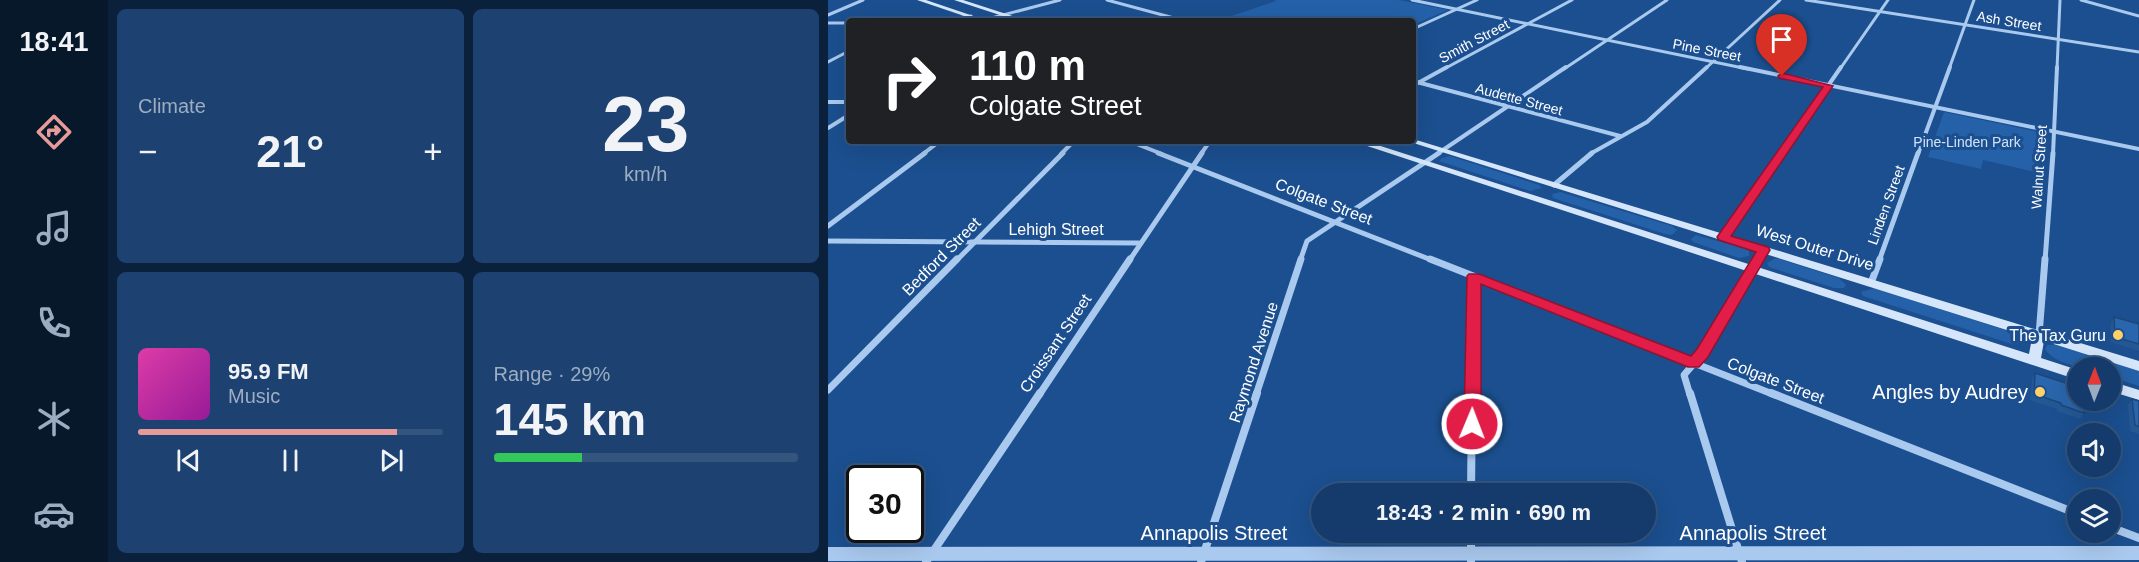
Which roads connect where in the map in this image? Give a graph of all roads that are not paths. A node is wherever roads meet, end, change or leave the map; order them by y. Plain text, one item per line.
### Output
1 (863, 0) edge
2 (920, 0) edge
3 (957, 0) edge
4 (1060, 0) edge
5 (1107, 0) edge
6 (1412, 0) edge
7 (1477, 0) edge
8 (1572, 0) edge
9 (1667, 0) edge
10 (1780, 0) edge
11 (1806, 0) edge
12 (1888, 0) edge
13 (1974, 0) edge
14 (2060, 0) edge
15 (2081, 0) edge
16 (1456, 9) junction
17 (1879, 12) junction
18 (828, 15) edge
19 (1004, 15) junction
20 (971, 16) junction
21 (2139, 16) edge
22 (956, 18) edge
23 (976, 18) edge
24 (994, 18) edge
25 (1014, 18) edge
26 (1174, 18) edge
27 (828, 23) edge
28 (846, 23) edge
29 (1527, 24) junction
30 (1965, 25) junction
31 (1416, 28) edge
32 (1607, 40) junction
33 (2058, 40) junction
34 (2139, 52) edge
35 (846, 53) edge
36 (1713, 61) junction
37 (828, 62) edge
38 (1416, 82) edge
39 (1828, 86) junction
40 (828, 102) edge
41 (846, 102) edge
42 (1507, 106) junction
43 (1934, 107) junction
44 (846, 117) edge
45 (828, 128) edge
46 (2054, 131) junction
47 (1621, 137) junction
48 (1416, 142) edge
49 (936, 144) edge
50 (1071, 144) edge
51 (1137, 144) edge
52 (1208, 144) edge
53 (1365, 144) edge
54 (2139, 148) edge
55 (1441, 150) junction
56 (1423, 163) junction
57 (1192, 166) junction
58 (1554, 185) junction
59 (1538, 200) junction
60 (1334, 221) junction
61 (828, 226) edge
62 (1691, 227) junction
63 (1723, 237) junction
64 (828, 241) edge
65 (973, 243) junction
66 (1139, 243) junction
67 (1676, 244) junction
68 (1763, 250) junction
69 (1752, 269) junction
70 (1474, 276) junction
71 (1870, 283) junction
72 (2039, 335) junction
73 (2034, 361) junction
74 (1693, 363) junction
75 (2139, 366) edge
76 (2067, 372) edge
77 (2121, 389) edge
78 (828, 390) edge
79 (2139, 395) edge
80 (1472, 483) edge
81 (2067, 510) edge
82 (2121, 531) edge
83 (2139, 538) edge
84 (2139, 553) edge
85 (828, 554) edge
86 (928, 558) edge
87 (1202, 558) edge
88 (1471, 558) edge
89 (1741, 558) edge

1 - 18 street
2 - 20 main road
3 - 19 main road
4 - 19 street
5 - 26 street
6 - 16 street, Pine Street
7 - 16 street
8 - 29 street, Smith Street
9 - 32 street
10 - 36 street
11 - 17 street, Ash Street
12 - 17 street
13 - 30 street, Linden Street
14 - 33 street, Walnut Street
15 - 21 street
16 - 29 street, Pine Street
16 - 31 street
17 - 30 street, Ash Street
17 - 39 street
19 - 24 street
19 - 25 main road
20 - 22 street
20 - 23 main road
27 - 28 street
29 - 32 street, Pine Street
29 - 38 street, Smith Street
30 - 33 street, Ash Street
30 - 43 street, Linden Street
32 - 36 street, Pine Street
32 - 42 street
33 - 34 street, Ash Street
33 - 46 street, Walnut Street
35 - 37 street
36 - 39 street, Pine Street
36 - 47 street
38 - 42 street, Audette Street
39 - 43 street, Pine Street
39 - 63 street
40 - 41 street
42 - 47 street, Audette Street
42 - 55 street
43 - 46 street, Pine Street
43 - 71 street, Linden Street
44 - 45 street
46 - 54 street, Pine Street
46 - 72 street, Walnut Street
47 - 58 street
48 - 55 main road, West Outer Drive
49 - 61 street
50 - 65 street, Bedford Street
51 - 57 street, Colgate Street
52 - 57 street, Croissant Street
53 - 56 main road
55 - 56 street, Raymond Avenue
55 - 58 main road, West Outer Drive
56 - 59 main road
56 - 60 street, Raymond Avenue
57 - 60 street, Colgate Street
57 - 66 street, Croissant Street
58 - 59 main road
58 - 62 main road, West Outer Drive
59 - 67 main road
60 - 70 street, Colgate Street
60 - 87 street, Raymond Avenue
62 - 63 main road, West Outer Drive
62 - 67 main road
63 - 68 main road, West Outer Drive
64 - 65 street, Lehigh Street
65 - 66 street, Lehigh Street
65 - 78 street, Bedford Street
66 - 86 street, Croissant Street
67 - 69 main road
68 - 69 street
68 - 71 main road, West Outer Drive
69 - 73 main road
69 - 74 street
70 - 74 street, Colgate Street
70 - 80 street
71 - 72 main road, West Outer Drive
72 - 73 main road
72 - 75 main road, West Outer Drive
73 - 76 main road
74 - 81 street, Colgate Street
74 - 89 street
77 - 79 main road
82 - 83 street
84 - 89 street, Annapolis Street
85 - 86 street, Annapolis Street
86 - 87 street, Annapolis Street
87 - 88 street, Annapolis Street
88 - 89 street, Annapolis Street

